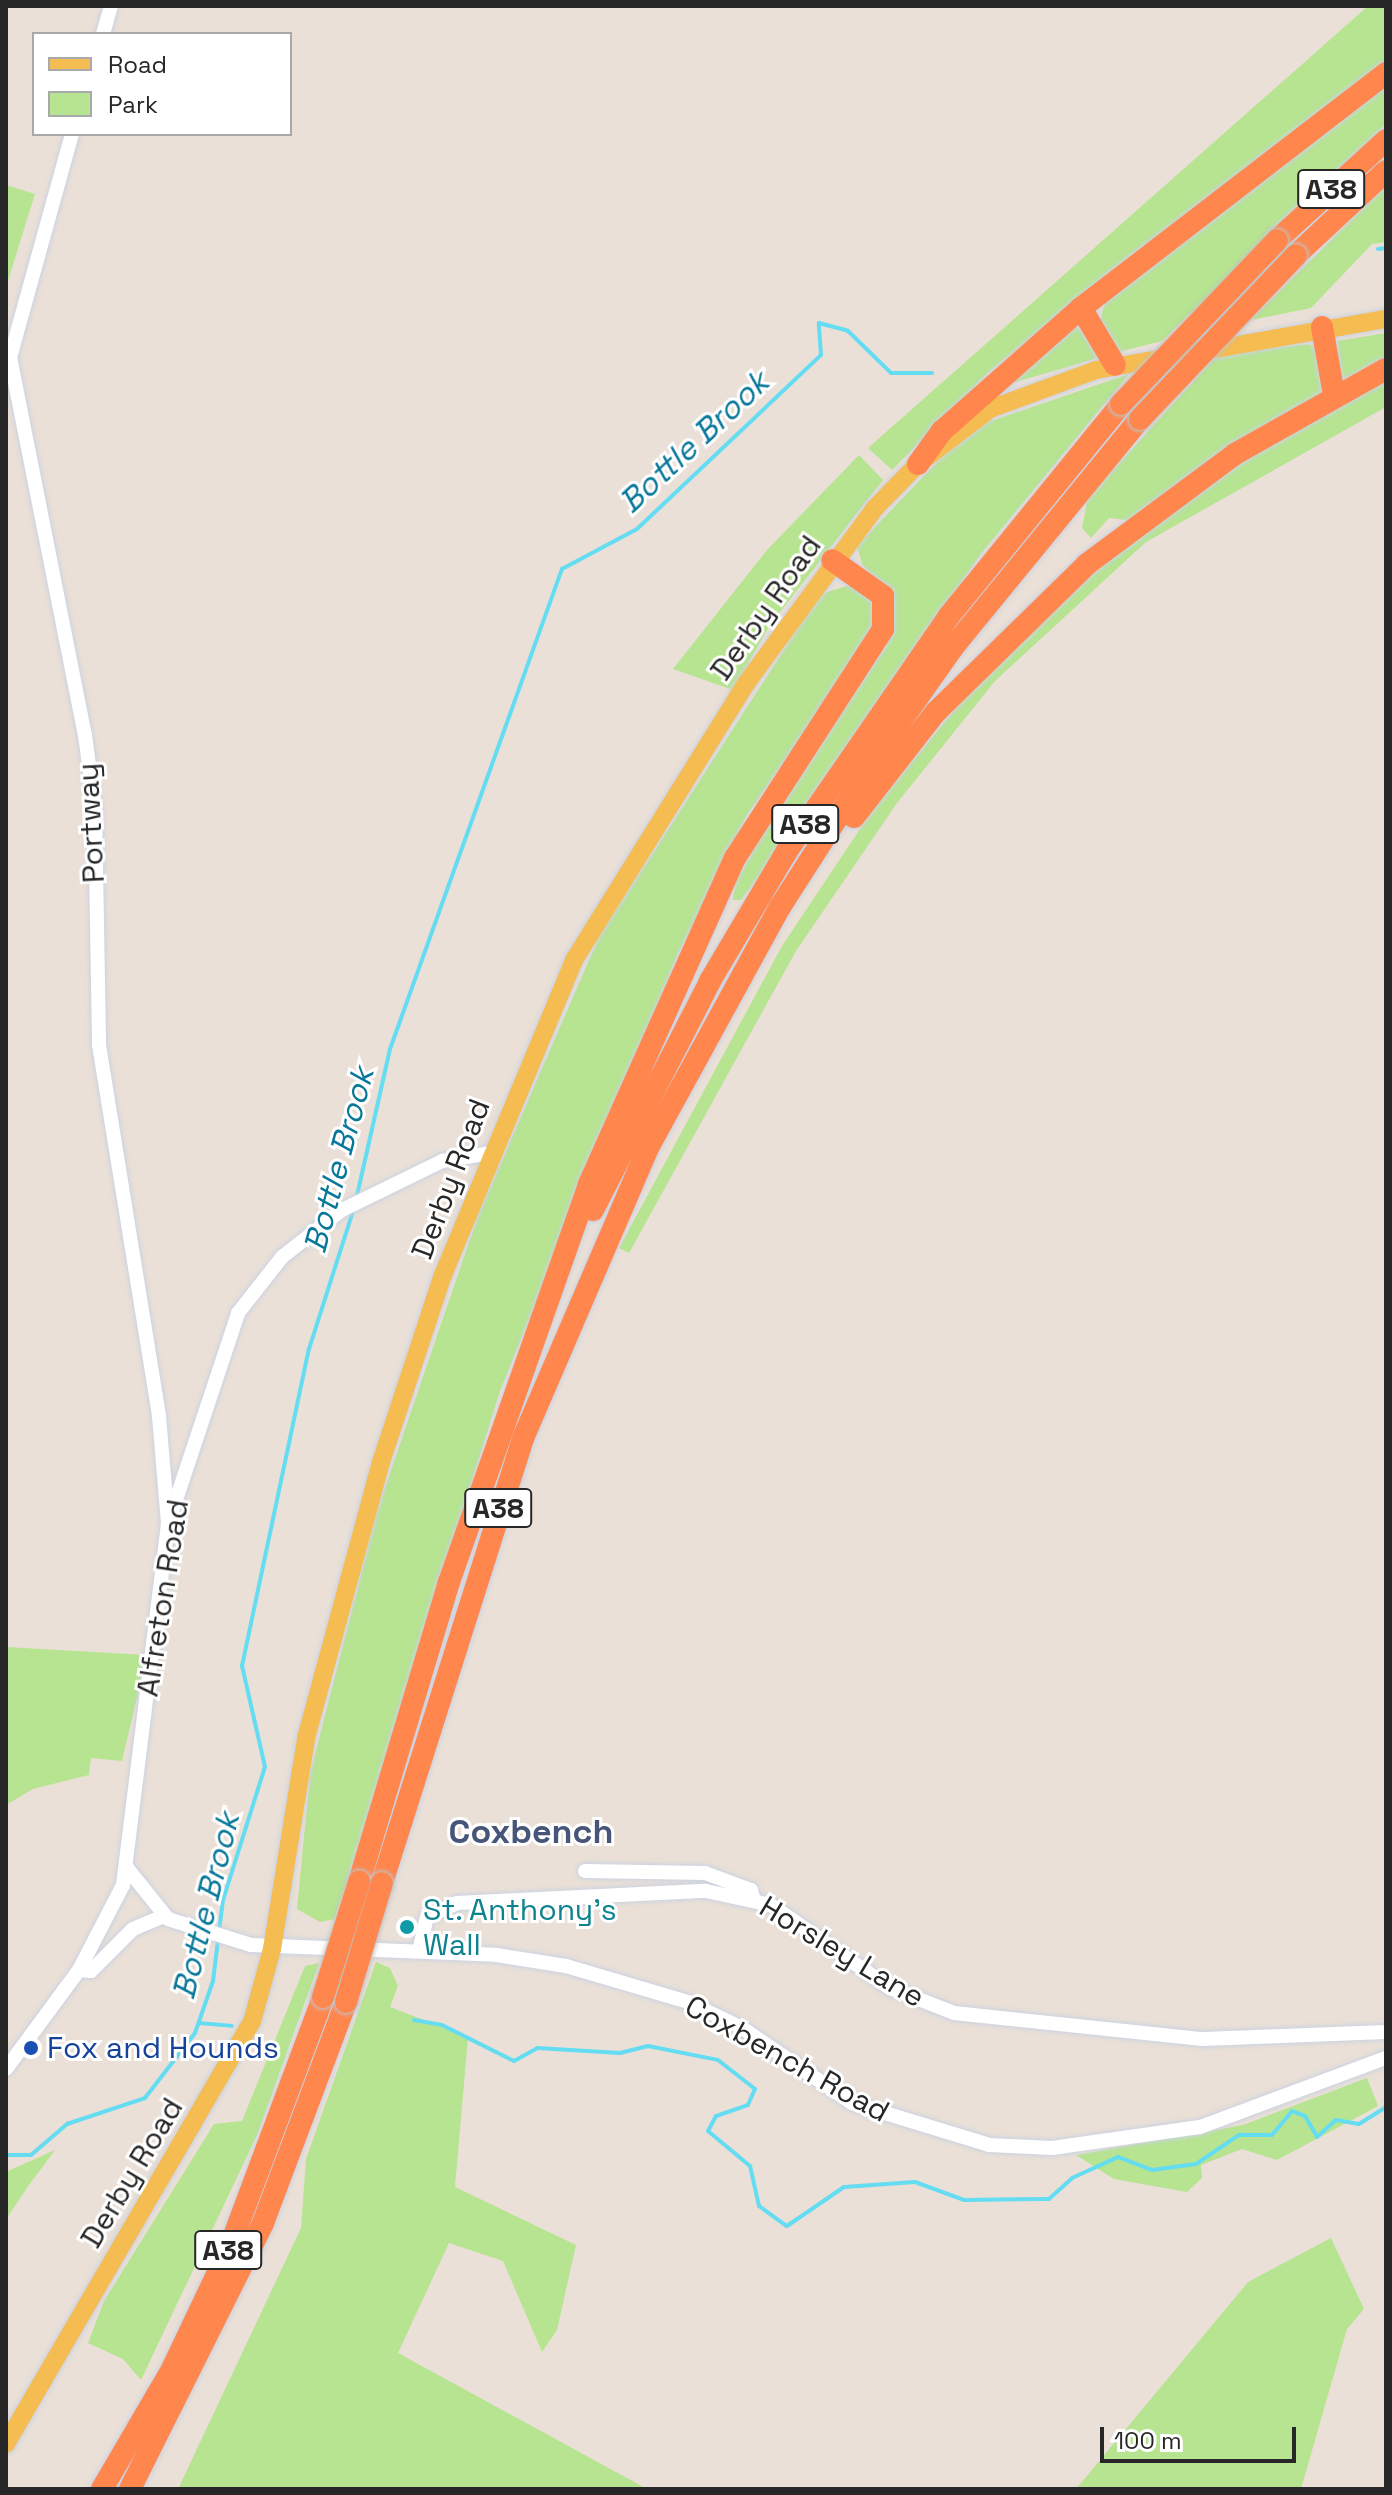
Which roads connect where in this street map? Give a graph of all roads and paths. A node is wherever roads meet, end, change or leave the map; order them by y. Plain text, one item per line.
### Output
1 (111, 6) edge
2 (104, 32) edge
3 (1386, 73) edge
4 (71, 136) edge
5 (1386, 140) edge
6 (1386, 171) edge
7 (1081, 308) junction
8 (1386, 319) edge
9 (1322, 327) junction
10 (1115, 365) junction
11 (1386, 369) edge
12 (1334, 395) junction
13 (918, 464) junction
14 (832, 560) junction
15 (649, 1146) junction
16 (491, 1153) junction
17 (555, 1286) junction
18 (168, 1524) junction
19 (127, 1868) junction
20 (585, 1871) dead end
21 (753, 1898) junction
22 (164, 1916) junction
23 (420, 1947) junction
24 (272, 1949) junction
25 (79, 1970) junction
26 (1386, 2032) edge
27 (1386, 2058) edge
28 (6, 2069) edge
29 (6, 2444) edge
30 (102, 2489) edge
31 (130, 2489) edge

1 - 2 street
3 - 7 highway
4 - 18 street, Portway
5 - 17 highway, A38, bridge
6 - 15 highway, A38, bridge
7 - 10 highway
7 - 13 highway
8 - 9 main road, Derby Road
9 - 10 main road, Derby Road
9 - 12 highway
10 - 13 main road, Derby Road
11 - 12 highway
12 - 15 highway
13 - 14 main road, Derby Road
14 - 16 main road, Derby Road
14 - 17 highway
15 - 31 highway, A38, bridge
16 - 18 street, Alfreton Road
16 - 24 main road, Derby Road
17 - 30 highway, A38, bridge
18 - 19 street, Alfreton Road
19 - 22 street
19 - 25 street, Alfreton Road
20 - 21 street
21 - 23 street, Horsley Lane
21 - 26 street, Horsley Lane
22 - 24 street, Coxbench Road
22 - 25 street
23 - 24 street, Coxbench Road
23 - 27 street, Coxbench Road
24 - 29 main road, Derby Road
25 - 28 street, Alfreton Road

